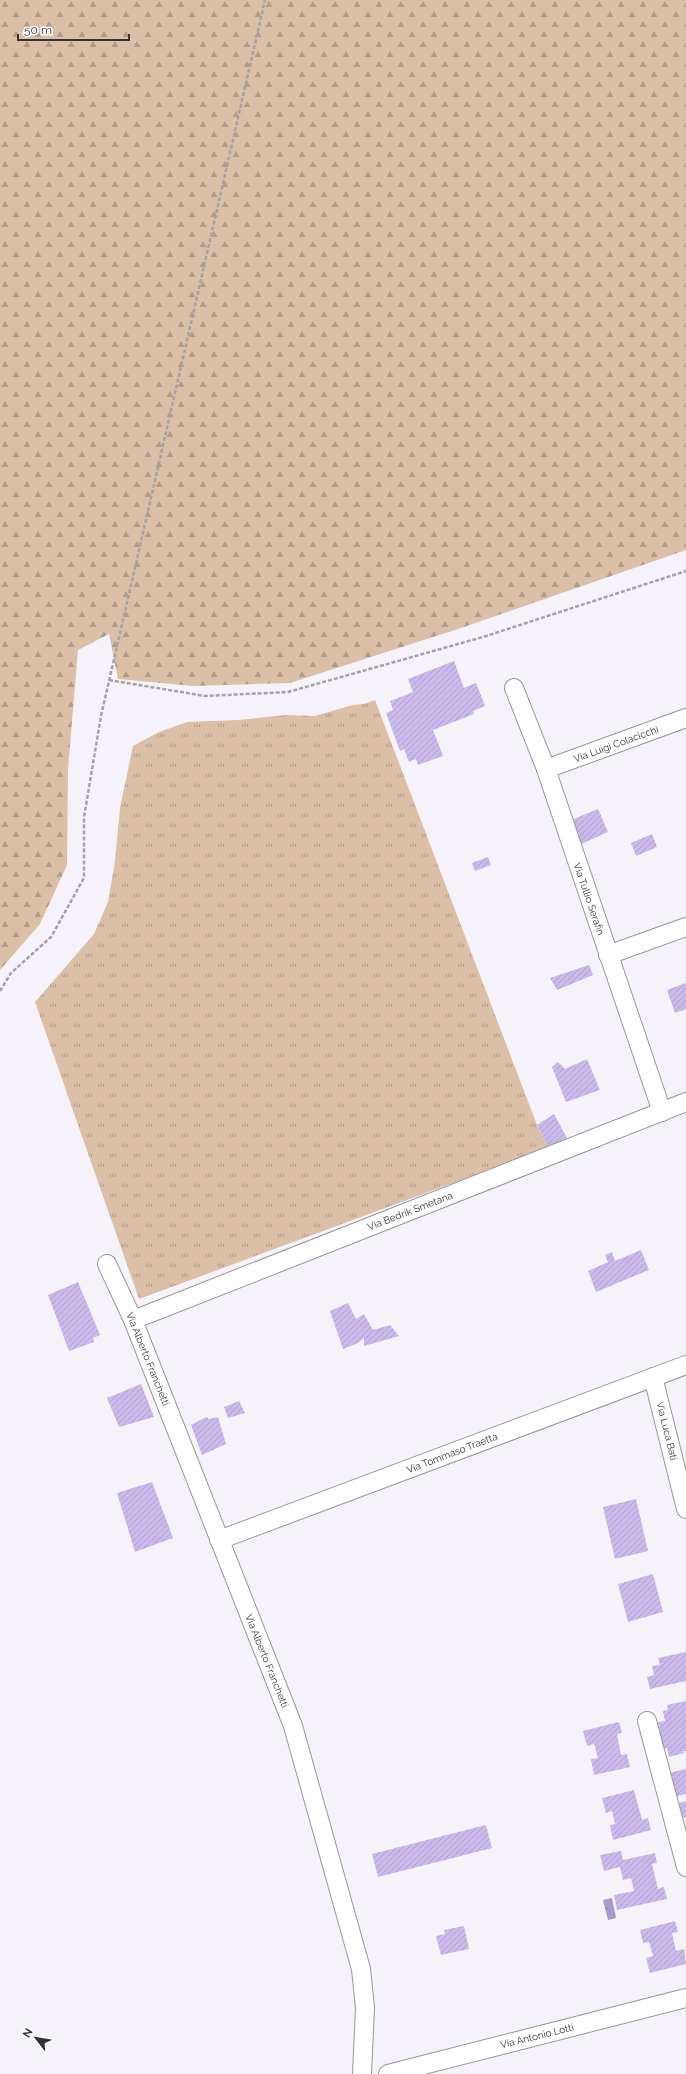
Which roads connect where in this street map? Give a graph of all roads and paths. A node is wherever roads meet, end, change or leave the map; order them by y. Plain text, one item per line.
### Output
1 (265, 0) edge
2 (686, 571) edge
3 (109, 680) junction
4 (514, 688) dead end
5 (686, 718) edge
6 (546, 769) junction
7 (686, 927) edge
8 (608, 955) junction
9 (0, 991) edge
10 (686, 1102) edge
11 (662, 1112) junction
12 (107, 1264) dead end
13 (133, 1320) junction
14 (686, 1365) edge
15 (653, 1377) junction
16 (686, 1509) edge
17 (219, 1540) junction
18 (647, 1721) dead end
19 (686, 1867) edge
20 (686, 1998) edge
21 (362, 2074) edge
22 (388, 2074) edge

1 - 3 path
2 - 3 path
3 - 9 path
4 - 6 street, Via Tullio Serafin
5 - 6 street, Via Luigi Colacicchi
6 - 8 street, Via Tullio Serafin
7 - 8 street
8 - 11 street, Via Tullio Serafin
10 - 11 street, Via Bedrik Smetana
11 - 13 street, Via Bedrik Smetana
12 - 13 street, Via Alberto Franchetti
13 - 17 street, Via Alberto Franchetti
14 - 15 street, Via Tommaso Traetta
15 - 16 street, Via Luca Bati
15 - 17 street, Via Tommaso Traetta
17 - 21 street, Via Alberto Franchetti
18 - 19 street
20 - 22 street, Via Antonio Lotti

